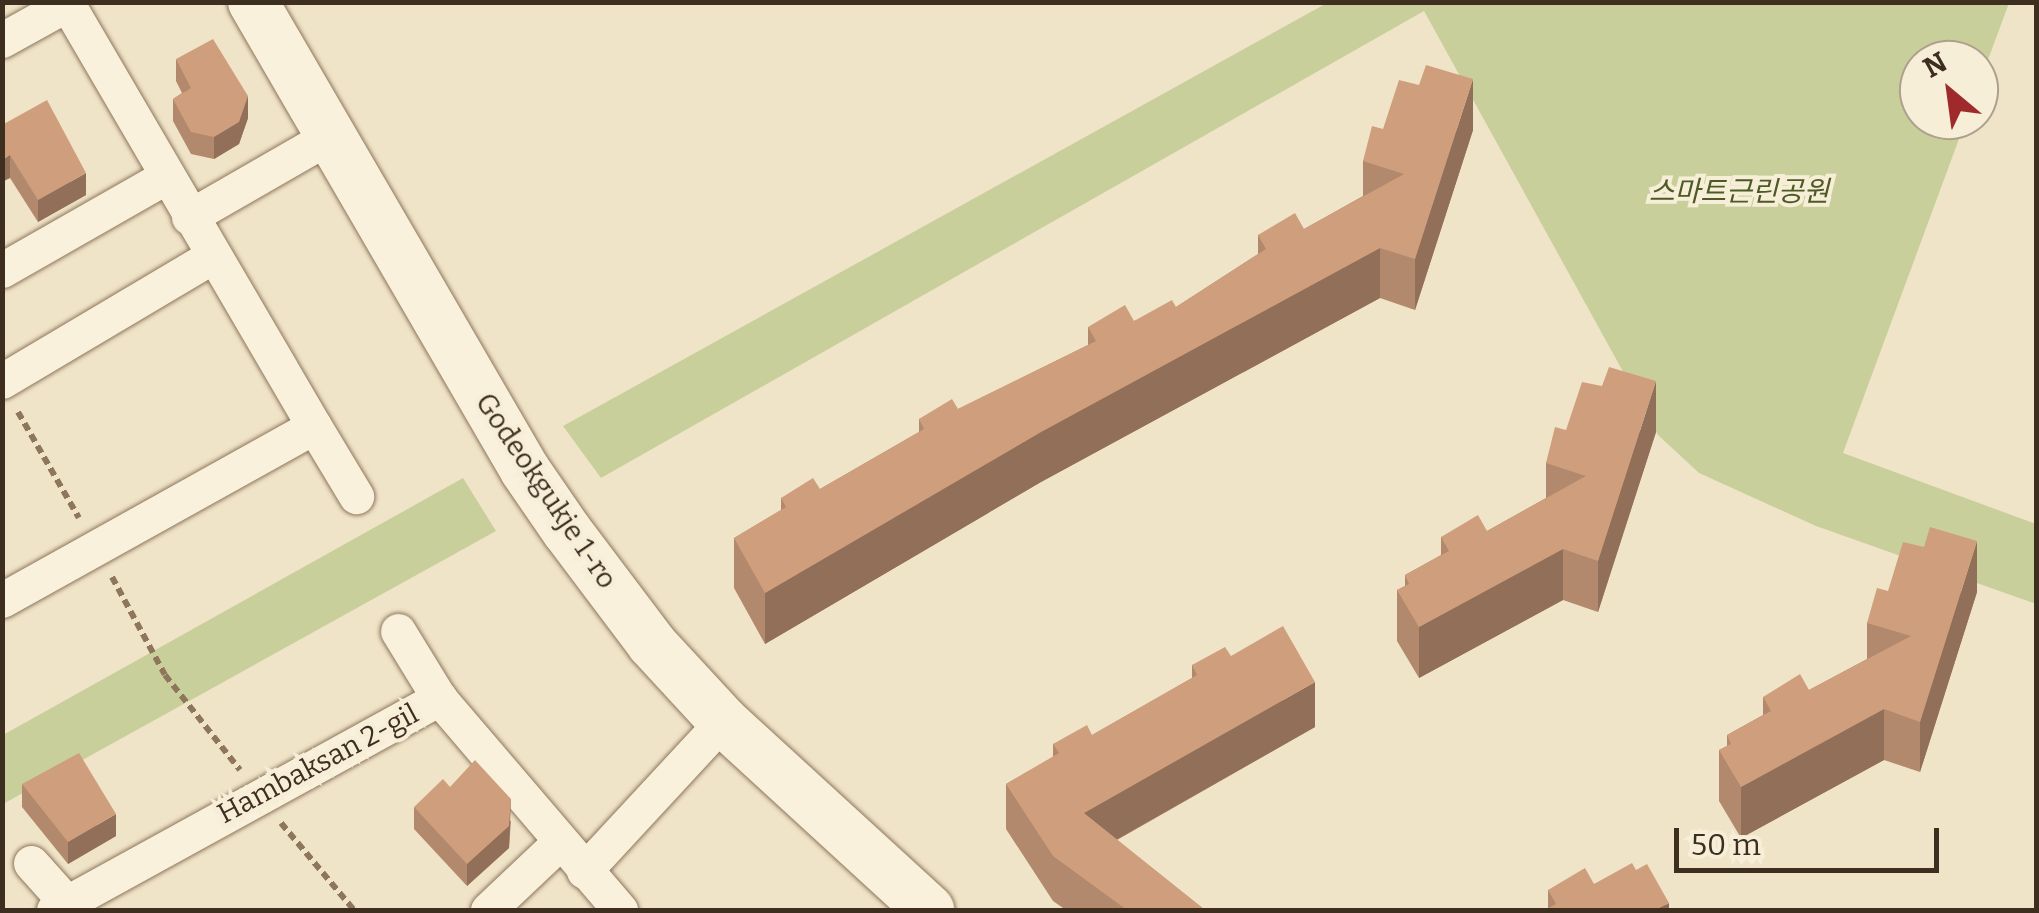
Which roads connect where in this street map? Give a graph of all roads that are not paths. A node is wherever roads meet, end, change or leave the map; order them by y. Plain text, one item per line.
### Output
1 (253, 2) edge
2 (66, 4) edge
3 (2, 40) edge
4 (330, 136) junction
5 (165, 177) junction
6 (188, 218) junction
7 (211, 257) junction
8 (2, 270) edge
9 (2, 380) edge
10 (314, 426) junction
11 (356, 496) dead end
12 (2, 600) edge
13 (398, 631) dead end
14 (438, 698) junction
15 (724, 721) junction
16 (560, 842) junction
17 (31, 862) dead end
18 (584, 871) junction
19 (610, 907) edge
20 (64, 908) edge
21 (488, 910) edge
22 (928, 910) edge

1 - 4 street, Godeokgukje 1-ro
2 - 3 street
2 - 5 street
4 - 6 street
4 - 15 street, Godeokgukje 1-ro
5 - 6 street
5 - 8 street
6 - 7 street
7 - 9 street
7 - 10 street
10 - 11 street
10 - 12 street
13 - 14 street
14 - 16 street, Hambaksan 2-gil
14 - 20 street, Hambaksan 2-gil
15 - 18 street
15 - 22 street, Godeokgukje 1-ro
16 - 18 street, Hambaksan 2-gil
16 - 21 street
17 - 20 street
18 - 19 street, Hambaksan 2-gil

